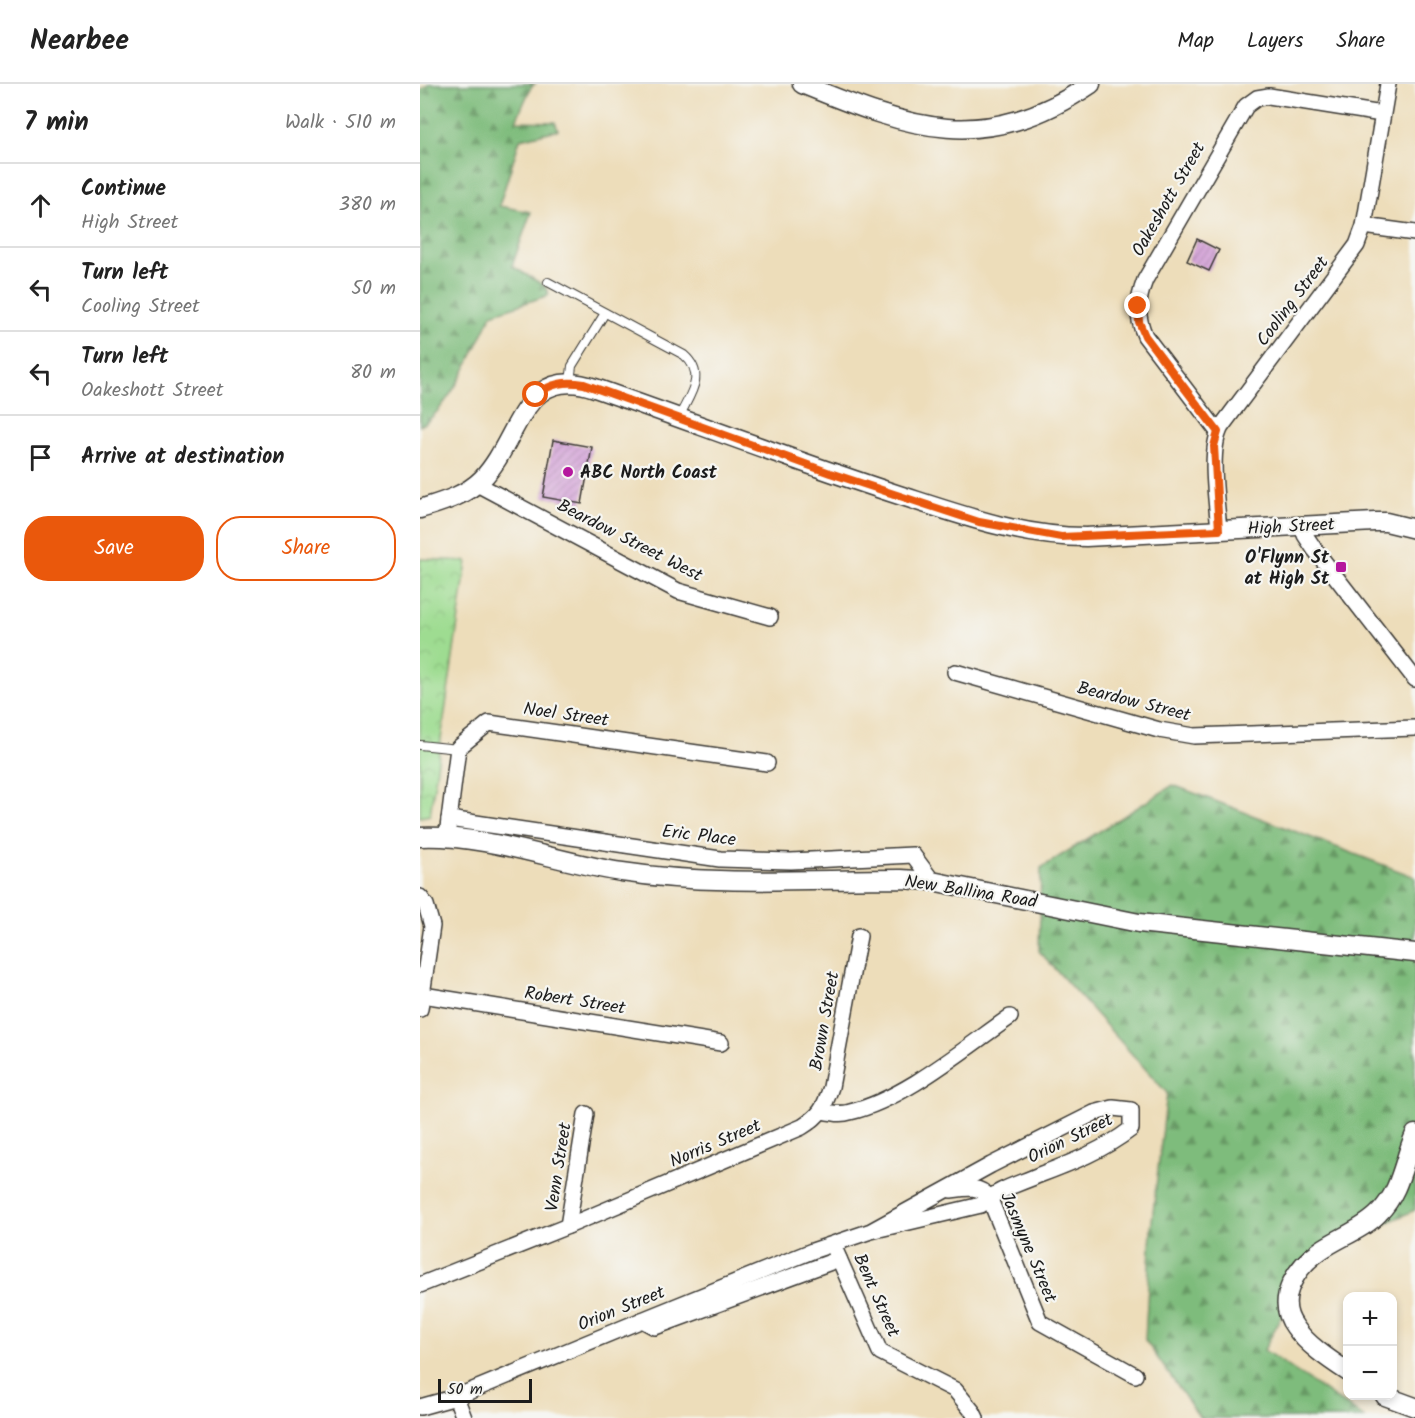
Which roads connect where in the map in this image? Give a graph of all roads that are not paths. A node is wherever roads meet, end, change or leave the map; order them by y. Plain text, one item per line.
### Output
1 (802, 84) edge
2 (1091, 84) edge
3 (1388, 84) edge
4 (1382, 114) junction
5 (1364, 226) junction
6 (1415, 233) edge
7 (548, 282) dead end
8 (605, 313) junction
9 (570, 382) junction
10 (679, 417) junction
11 (1218, 432) junction
12 (477, 484) junction
13 (420, 509) edge
14 (1303, 526) junction
15 (1415, 529) edge
16 (1219, 530) junction
17 (770, 617) dead end
18 (955, 672) dead end
19 (1415, 679) edge
20 (1415, 728) edge
21 (420, 745) edge
22 (458, 749) junction
23 (767, 763) dead end
24 (449, 819) junction
25 (420, 837) edge
26 (447, 837) junction
27 (933, 882) junction
28 (423, 901) edge
29 (859, 936) dead end
30 (1415, 953) edge
31 (421, 1002) edge
32 (1010, 1017) dead end
33 (721, 1043) dead end
34 (822, 1111) junction
35 (586, 1114) dead end
36 (1415, 1134) edge
37 (945, 1191) junction
38 (989, 1197) junction
39 (568, 1226) junction
40 (870, 1231) junction
41 (836, 1252) junction
42 (420, 1285) edge
43 (1343, 1369) edge
44 (1135, 1375) dead end
45 (456, 1397) junction
46 (1397, 1400) edge
47 (420, 1407) edge
48 (1415, 1407) edge
49 (464, 1418) edge
50 (976, 1418) edge

1 - 2 street
3 - 4 street, Cooling Street
4 - 5 street, Cooling Street
4 - 11 street, Oakeshott Street
5 - 6 street
5 - 11 street, Cooling Street
7 - 8 lane
8 - 9 lane
8 - 10 lane
9 - 10 street, High Street
9 - 12 street
10 - 16 street, High Street
11 - 16 street
12 - 13 street
12 - 17 street, Beardow Street West
14 - 15 street, High Street
14 - 16 street, High Street
14 - 19 street
18 - 20 street, Beardow Street
21 - 22 lane
22 - 23 street, Noel Street
22 - 24 street
24 - 26 street
24 - 27 street, Eric Place
25 - 26 street, New Ballina Road
26 - 27 street, New Ballina Road
27 - 30 street, New Ballina Road
28 - 31 street
29 - 34 street, Brown Street
31 - 33 street, Robert Street
32 - 34 street
34 - 39 street, Norris Street
35 - 39 street, Venn Street
36 - 43 street
37 - 38 street, Jasmyne Street
37 - 38 street, Orion Street
37 - 40 street, Orion Street
38 - 40 street, Orion Street
38 - 44 street, Jasmyne Street
39 - 42 street, Norris Street
40 - 41 street, Orion Street
41 - 45 street, Orion Street
41 - 50 street, Bent Street
45 - 47 street, Orion Street
45 - 49 street
46 - 48 street

